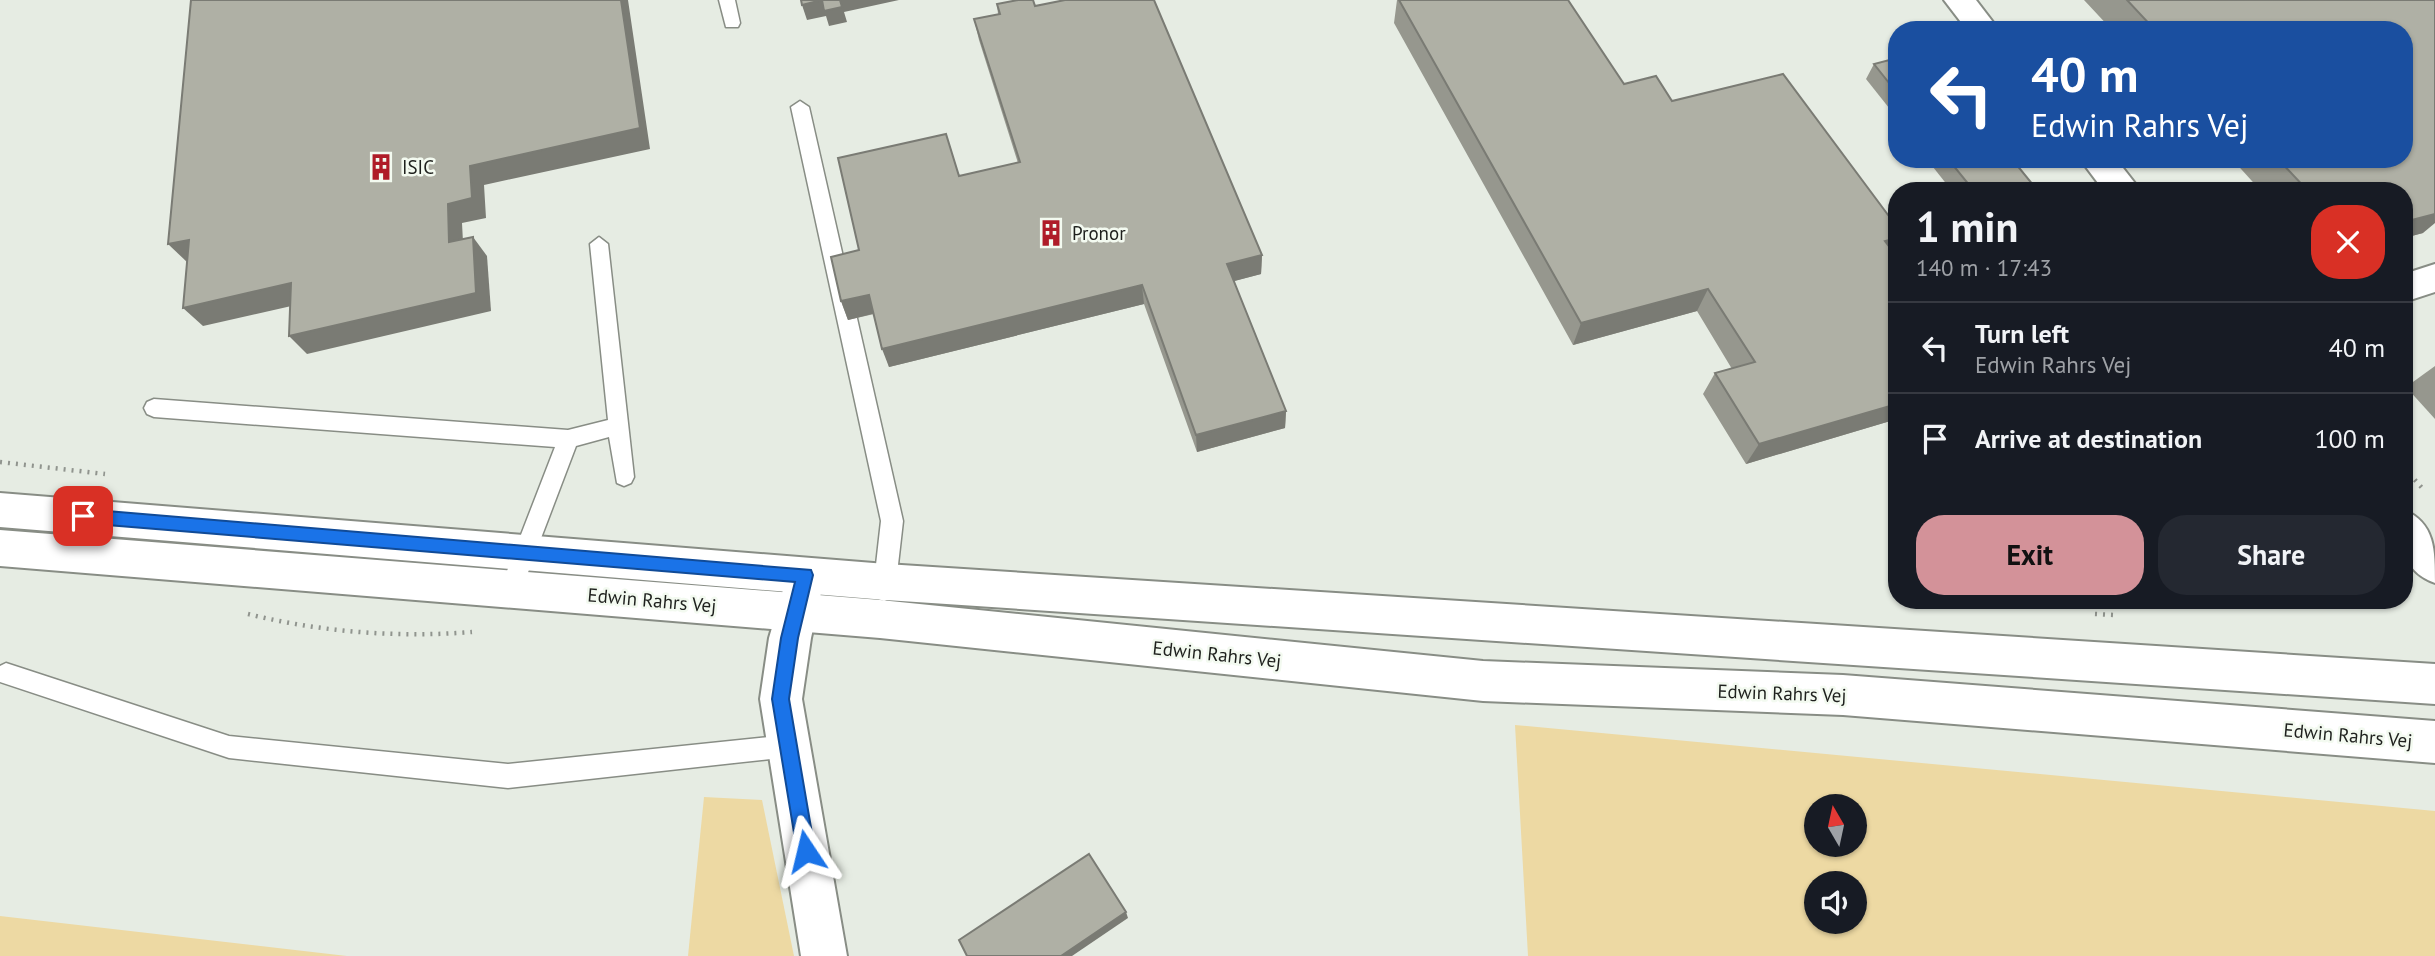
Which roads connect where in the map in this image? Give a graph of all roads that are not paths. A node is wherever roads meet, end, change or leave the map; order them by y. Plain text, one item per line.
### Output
1 (727, 0) edge
2 (1959, 0) edge
3 (1976, 21) edge
4 (732, 23) dead end
5 (800, 107) dead end
6 (2104, 168) edge
7 (2116, 182) edge
8 (599, 244) dead end
9 (2435, 278) edge
10 (2413, 285) edge
11 (154, 408) dead end
12 (619, 426) junction
13 (568, 439) junction
14 (624, 477) dead end
15 (0, 510) edge
16 (2413, 538) edge
17 (0, 548) edge
18 (525, 551) junction
19 (2435, 565) edge
20 (511, 589) junction
21 (800, 594) junction
22 (883, 601) junction
23 (6, 674) dead end
24 (2435, 684) edge
25 (2435, 742) edge
26 (788, 746) junction
27 (824, 956) edge

1 - 4 lane
2 - 3 street
5 - 22 lane
6 - 7 street
8 - 12 lane
9 - 10 street
11 - 13 lane
12 - 13 lane
12 - 14 lane
13 - 18 lane
15 - 18 street, Edwin Rahrs Vej
16 - 19 street
17 - 20 street, Edwin Rahrs Vej
18 - 20 lane
18 - 21 street, Edwin Rahrs Vej
20 - 21 street, Edwin Rahrs Vej
21 - 22 street, Edwin Rahrs Vej
21 - 26 street
22 - 24 street, Edwin Rahrs Vej
22 - 25 street, Edwin Rahrs Vej
23 - 26 lane
26 - 27 street

